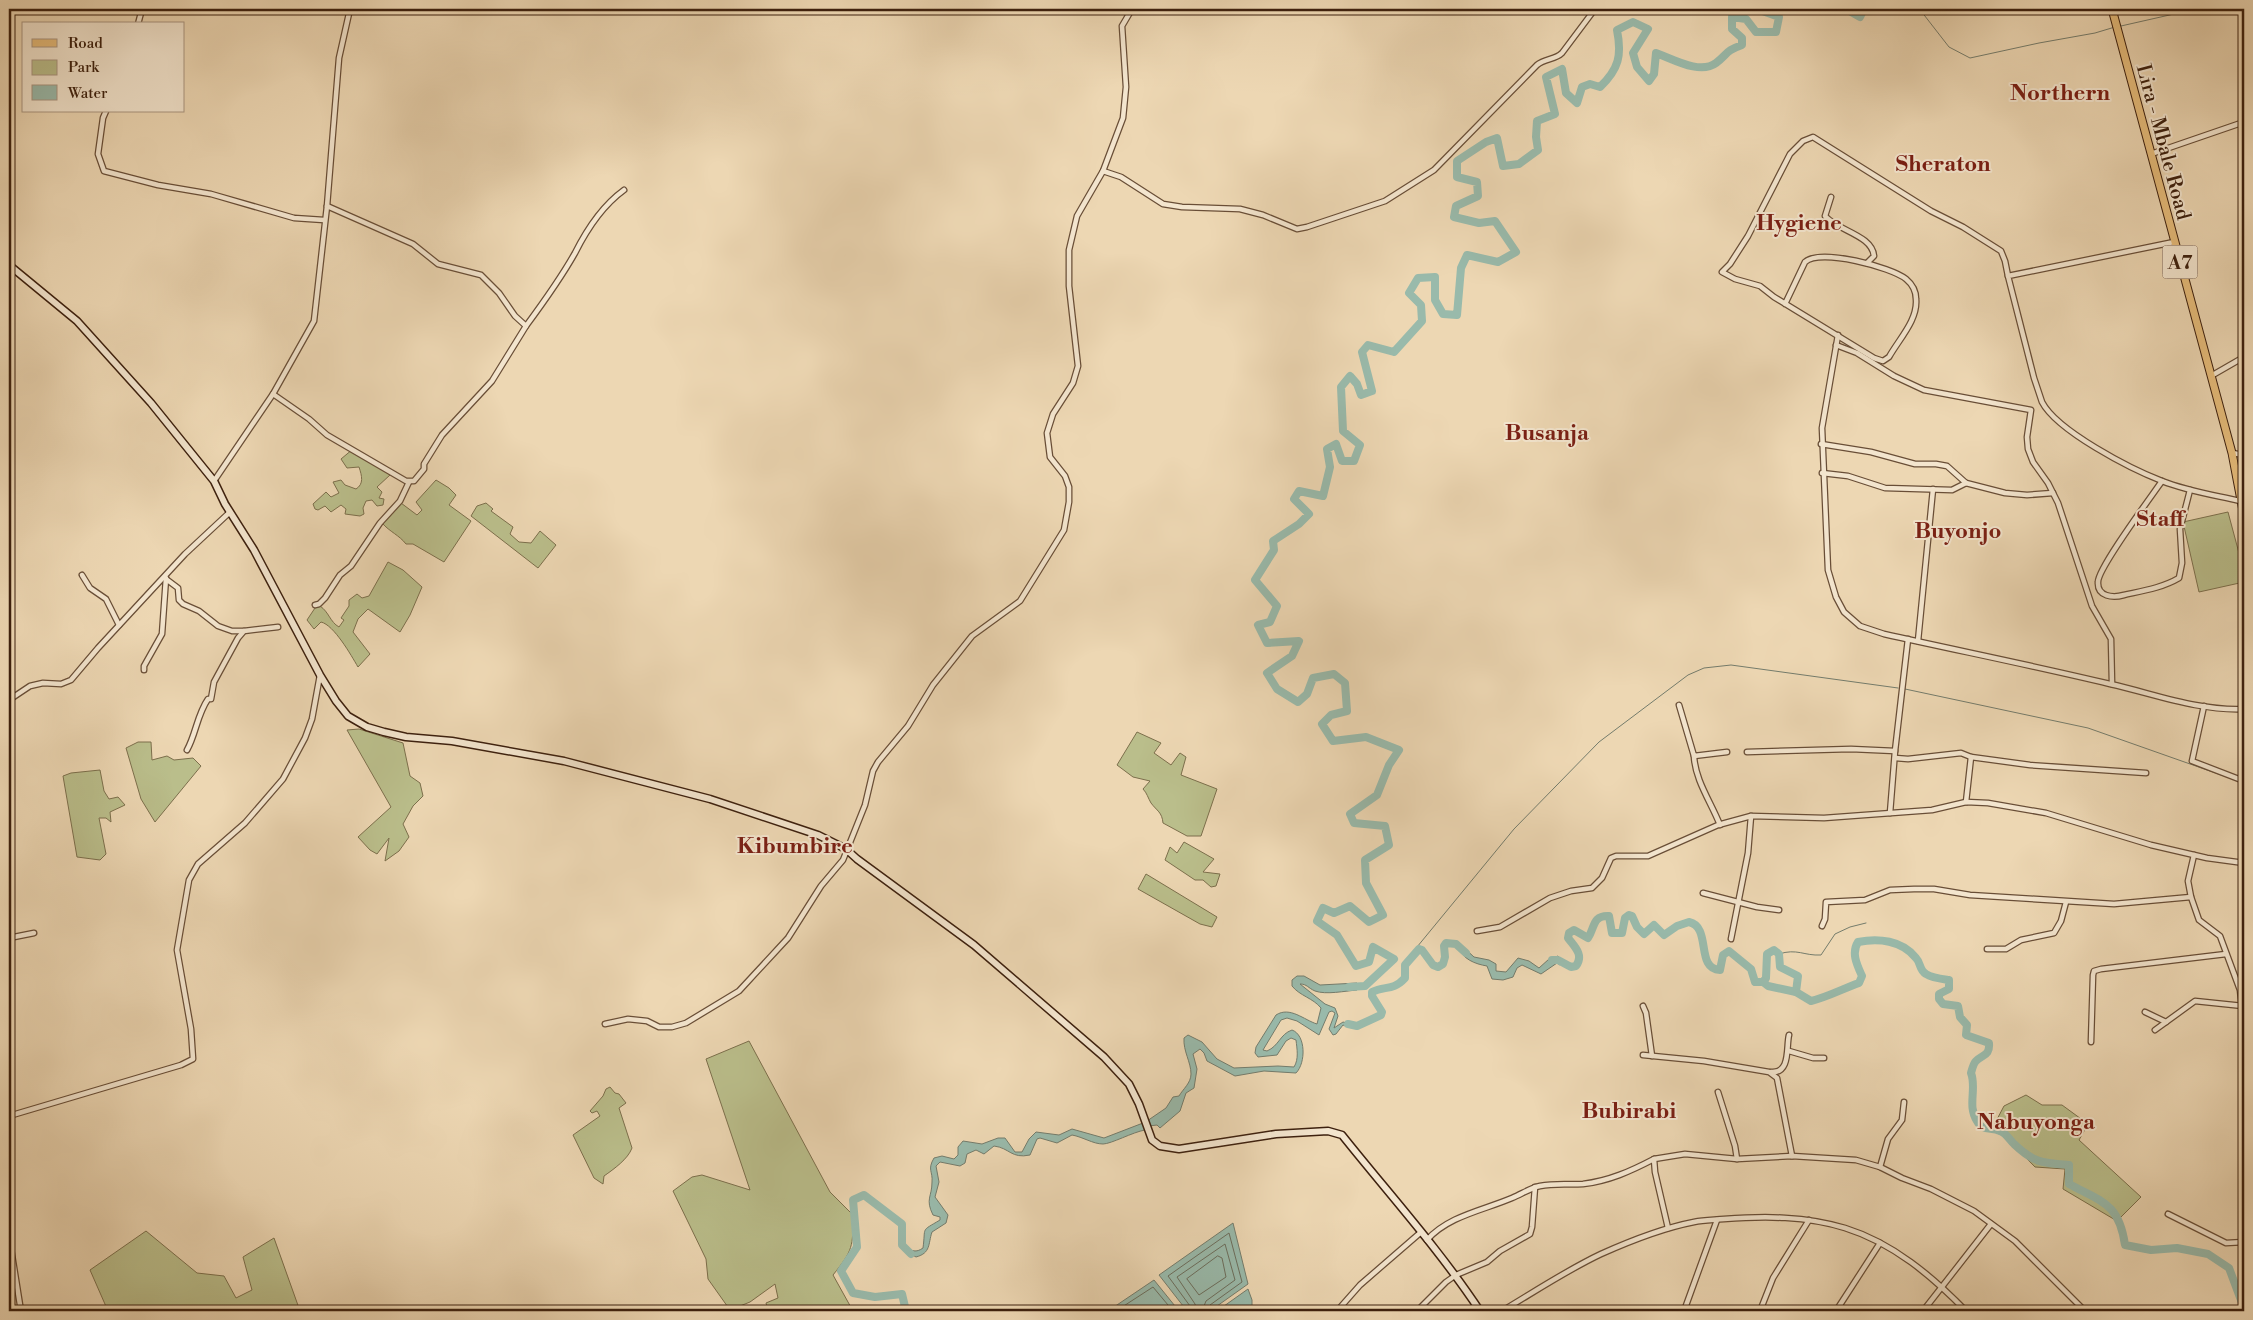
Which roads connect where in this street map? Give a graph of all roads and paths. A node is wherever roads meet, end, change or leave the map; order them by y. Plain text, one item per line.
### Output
1 (142, 9) edge
2 (350, 9) edge
3 (1132, 9) edge
4 (1595, 9) edge
5 (2112, 9) edge
6 (139, 22) edge
7 (106, 112) edge
8 (2244, 122) edge
9 (2151, 154) junction
10 (1103, 171) junction
11 (624, 190) dead end
12 (1831, 197) dead end
13 (326, 206) junction
14 (324, 220) junction
15 (2174, 242) junction
16 (1867, 263) junction
17 (9, 265) edge
18 (2008, 276) junction
19 (1785, 304) junction
20 (526, 326) junction
21 (1838, 335) junction
22 (1836, 345) junction
23 (2244, 357) edge
24 (2211, 376) junction
25 (273, 394) junction
26 (1821, 444) junction
27 (2232, 453) junction
28 (2244, 455) edge
29 (1822, 473) junction
30 (214, 481) junction
31 (2162, 481) junction
32 (409, 482) junction
33 (1966, 484) junction
34 (1933, 489) junction
35 (2190, 490) junction
36 (2053, 493) junction
37 (2240, 501) junction
38 (230, 512) junction
39 (2244, 516) edge
40 (82, 575) dead end
41 (166, 576) junction
42 (315, 605) dead end
43 (119, 625) junction
44 (278, 627) dead end
45 (244, 631) junction
46 (1908, 639) junction
47 (1918, 641) junction
48 (144, 670) dead end
49 (320, 675) junction
50 (2112, 684) junction
51 (9, 700) edge
52 (1679, 705) dead end
53 (2204, 706) junction
54 (2244, 709) edge
55 (187, 750) dead end
56 (1895, 751) junction
57 (1726, 752) dead end
58 (1747, 752) dead end
59 (1694, 756) junction
60 (1971, 757) junction
61 (1895, 758) junction
62 (2146, 773) dead end
63 (2244, 781) edge
64 (1966, 802) junction
65 (1890, 813) junction
66 (1751, 816) junction
67 (1720, 825) junction
68 (846, 848) junction
69 (2194, 855) junction
70 (2244, 863) edge
71 (1703, 893) dead end
72 (2191, 897) junction
73 (1737, 902) junction
74 (2066, 902) junction
75 (1779, 910) dead end
76 (1822, 926) dead end
77 (1477, 931) dead end
78 (34, 933) dead end
79 (9, 938) edge
80 (1731, 939) dead end
81 (1987, 949) dead end
82 (2226, 954) junction
83 (1643, 1006) dead end
84 (2243, 1006) junction
85 (2145, 1012) dead end
86 (2166, 1022) junction
87 (605, 1024) dead end
88 (2244, 1029) edge
89 (2155, 1030) dead end
90 (1789, 1035) dead end
91 (2091, 1042) dead end
92 (1789, 1051) junction
93 (1643, 1055) dead end
94 (1652, 1056) junction
95 (1824, 1058) dead end
96 (1769, 1072) junction
97 (1718, 1092) dead end
98 (1904, 1102) dead end
99 (9, 1116) edge
100 (1792, 1156) junction
101 (1654, 1159) junction
102 (1737, 1159) junction
103 (1880, 1166) junction
104 (1535, 1187) junction
105 (2168, 1214) dead end
106 (1717, 1220) junction
107 (1809, 1220) junction
108 (1991, 1224) junction
109 (1668, 1228) junction
110 (1420, 1233) junction
111 (9, 1236) edge
112 (1427, 1240) junction
113 (2244, 1242) edge
114 (1880, 1243) junction
115 (1456, 1275) junction
116 (1942, 1286) junction
117 (21, 1311) edge
118 (1337, 1311) edge
119 (1417, 1311) edge
120 (1480, 1311) edge
121 (1502, 1311) edge
122 (1684, 1311) edge
123 (1760, 1311) edge
124 (1836, 1311) edge
125 (1922, 1311) edge
126 (1966, 1311) edge
127 (2085, 1311) edge

1 - 6 street
2 - 13 street
3 - 10 street
4 - 10 street
5 - 9 main road, Lira - Mbale Road / A7
7 - 14 street
8 - 9 street
9 - 15 main road, Lira - Mbale Road / A7
10 - 68 street
11 - 20 street
12 - 16 street
13 - 14 street
13 - 20 street
14 - 25 street
15 - 18 street
15 - 24 main road, Lira - Mbale Road / A7
16 - 19 street
16 - 21 street
17 - 30 street
18 - 19 street
18 - 31 street
19 - 21 street
20 - 32 street
21 - 22 street
22 - 26 street
22 - 36 street
23 - 24 street
24 - 27 main road, Lira - Mbale Road / A7
25 - 30 street
25 - 32 street
26 - 29 street
26 - 33 street
27 - 28 street
27 - 37 main road, Lira - Mbale Road / A7
29 - 34 street
29 - 46 street
30 - 38 street
31 - 35 street
31 - 35 street
32 - 42 street
33 - 34 street
33 - 36 street
34 - 47 street
35 - 37 street
36 - 50 street
37 - 39 main road, Lira - Mbale Road / A7
38 - 41 street
38 - 49 street
40 - 43 street
41 - 43 street
41 - 45 street
41 - 48 street
43 - 51 street
44 - 45 street
45 - 55 street
46 - 47 street
46 - 56 street
47 - 50 street
49 - 68 street
49 - 99 street
50 - 53 street
52 - 59 street
53 - 54 street
53 - 63 street
56 - 58 street
56 - 61 street
57 - 59 street
59 - 67 street
60 - 61 street
60 - 62 street
60 - 64 street
61 - 65 street
64 - 65 street
64 - 69 street
65 - 66 street
66 - 67 street
66 - 73 street
67 - 77 street
68 - 87 street
68 - 110 street
69 - 70 street
69 - 72 street
71 - 73 street
72 - 74 street
72 - 82 street
73 - 75 street
73 - 80 street
74 - 76 street
74 - 81 street
78 - 79 street
82 - 84 street
82 - 91 street
83 - 94 street
84 - 86 street
84 - 88 street
85 - 86 street
86 - 89 street
90 - 92 street
92 - 95 street
92 - 96 street
93 - 94 street
94 - 96 street
96 - 100 street
97 - 102 street
98 - 103 street
100 - 102 street
100 - 103 street
101 - 102 street
101 - 104 street
101 - 109 street
103 - 108 street
104 - 112 street
104 - 115 street
105 - 113 street
106 - 107 street
106 - 109 street
106 - 122 street
107 - 114 street
107 - 123 street
108 - 116 street
108 - 127 street
109 - 121 street
110 - 112 street
110 - 118 street
111 - 117 street
112 - 115 street
114 - 116 street
114 - 124 street
115 - 119 street
115 - 120 street
116 - 125 street
116 - 126 street

